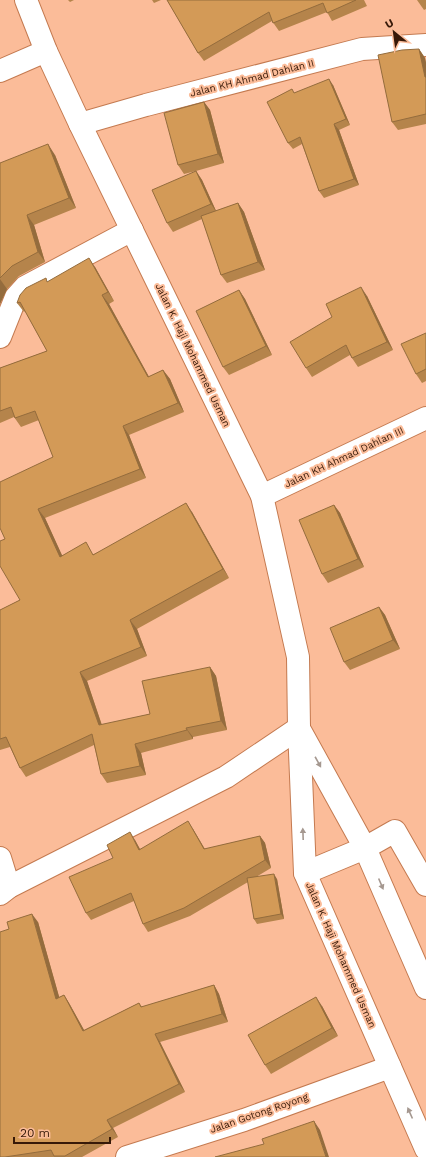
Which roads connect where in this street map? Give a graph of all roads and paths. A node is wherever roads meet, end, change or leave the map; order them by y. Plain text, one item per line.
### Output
1 (26, 0) edge
2 (426, 45) edge
3 (46, 51) junction
4 (0, 71) edge
5 (80, 124) junction
6 (132, 230) junction
7 (0, 337) edge
8 (426, 418) edge
9 (262, 496) junction
10 (299, 728) junction
11 (365, 848) junction
12 (0, 858) edge
13 (305, 873) junction
14 (426, 885) edge
15 (5, 891) edge
16 (426, 988) edge
17 (390, 1067) junction
18 (426, 1149) edge
19 (127, 1157) edge

1 - 3 street, Jalan K. Haji Mohammed Usman
2 - 5 street, Jalan KH Ahmad Dahlan II
3 - 4 street
3 - 5 street, Jalan K. Haji Mohammed Usman
5 - 6 street, Jalan K. Haji Mohammed Usman
6 - 7 street
6 - 9 street, Jalan K. Haji Mohammed Usman
8 - 9 street, Jalan KH Ahmad Dahlan III
9 - 10 street, Jalan K. Haji Mohammed Usman
10 -> 11 street, Jalan K. Haji Mohammed Usman
13 -> 10 street, Jalan K. Haji Mohammed Usman
10 - 15 street
11 - 13 street
11 - 14 street
11 -> 16 street, Jalan K. Haji Mohammed Usman
12 - 15 street
13 - 17 street, Jalan K. Haji Mohammed Usman
18 -> 17 street, Jalan K. Haji Mohammed Usman
17 - 19 street, Jalan Gotong Royong

